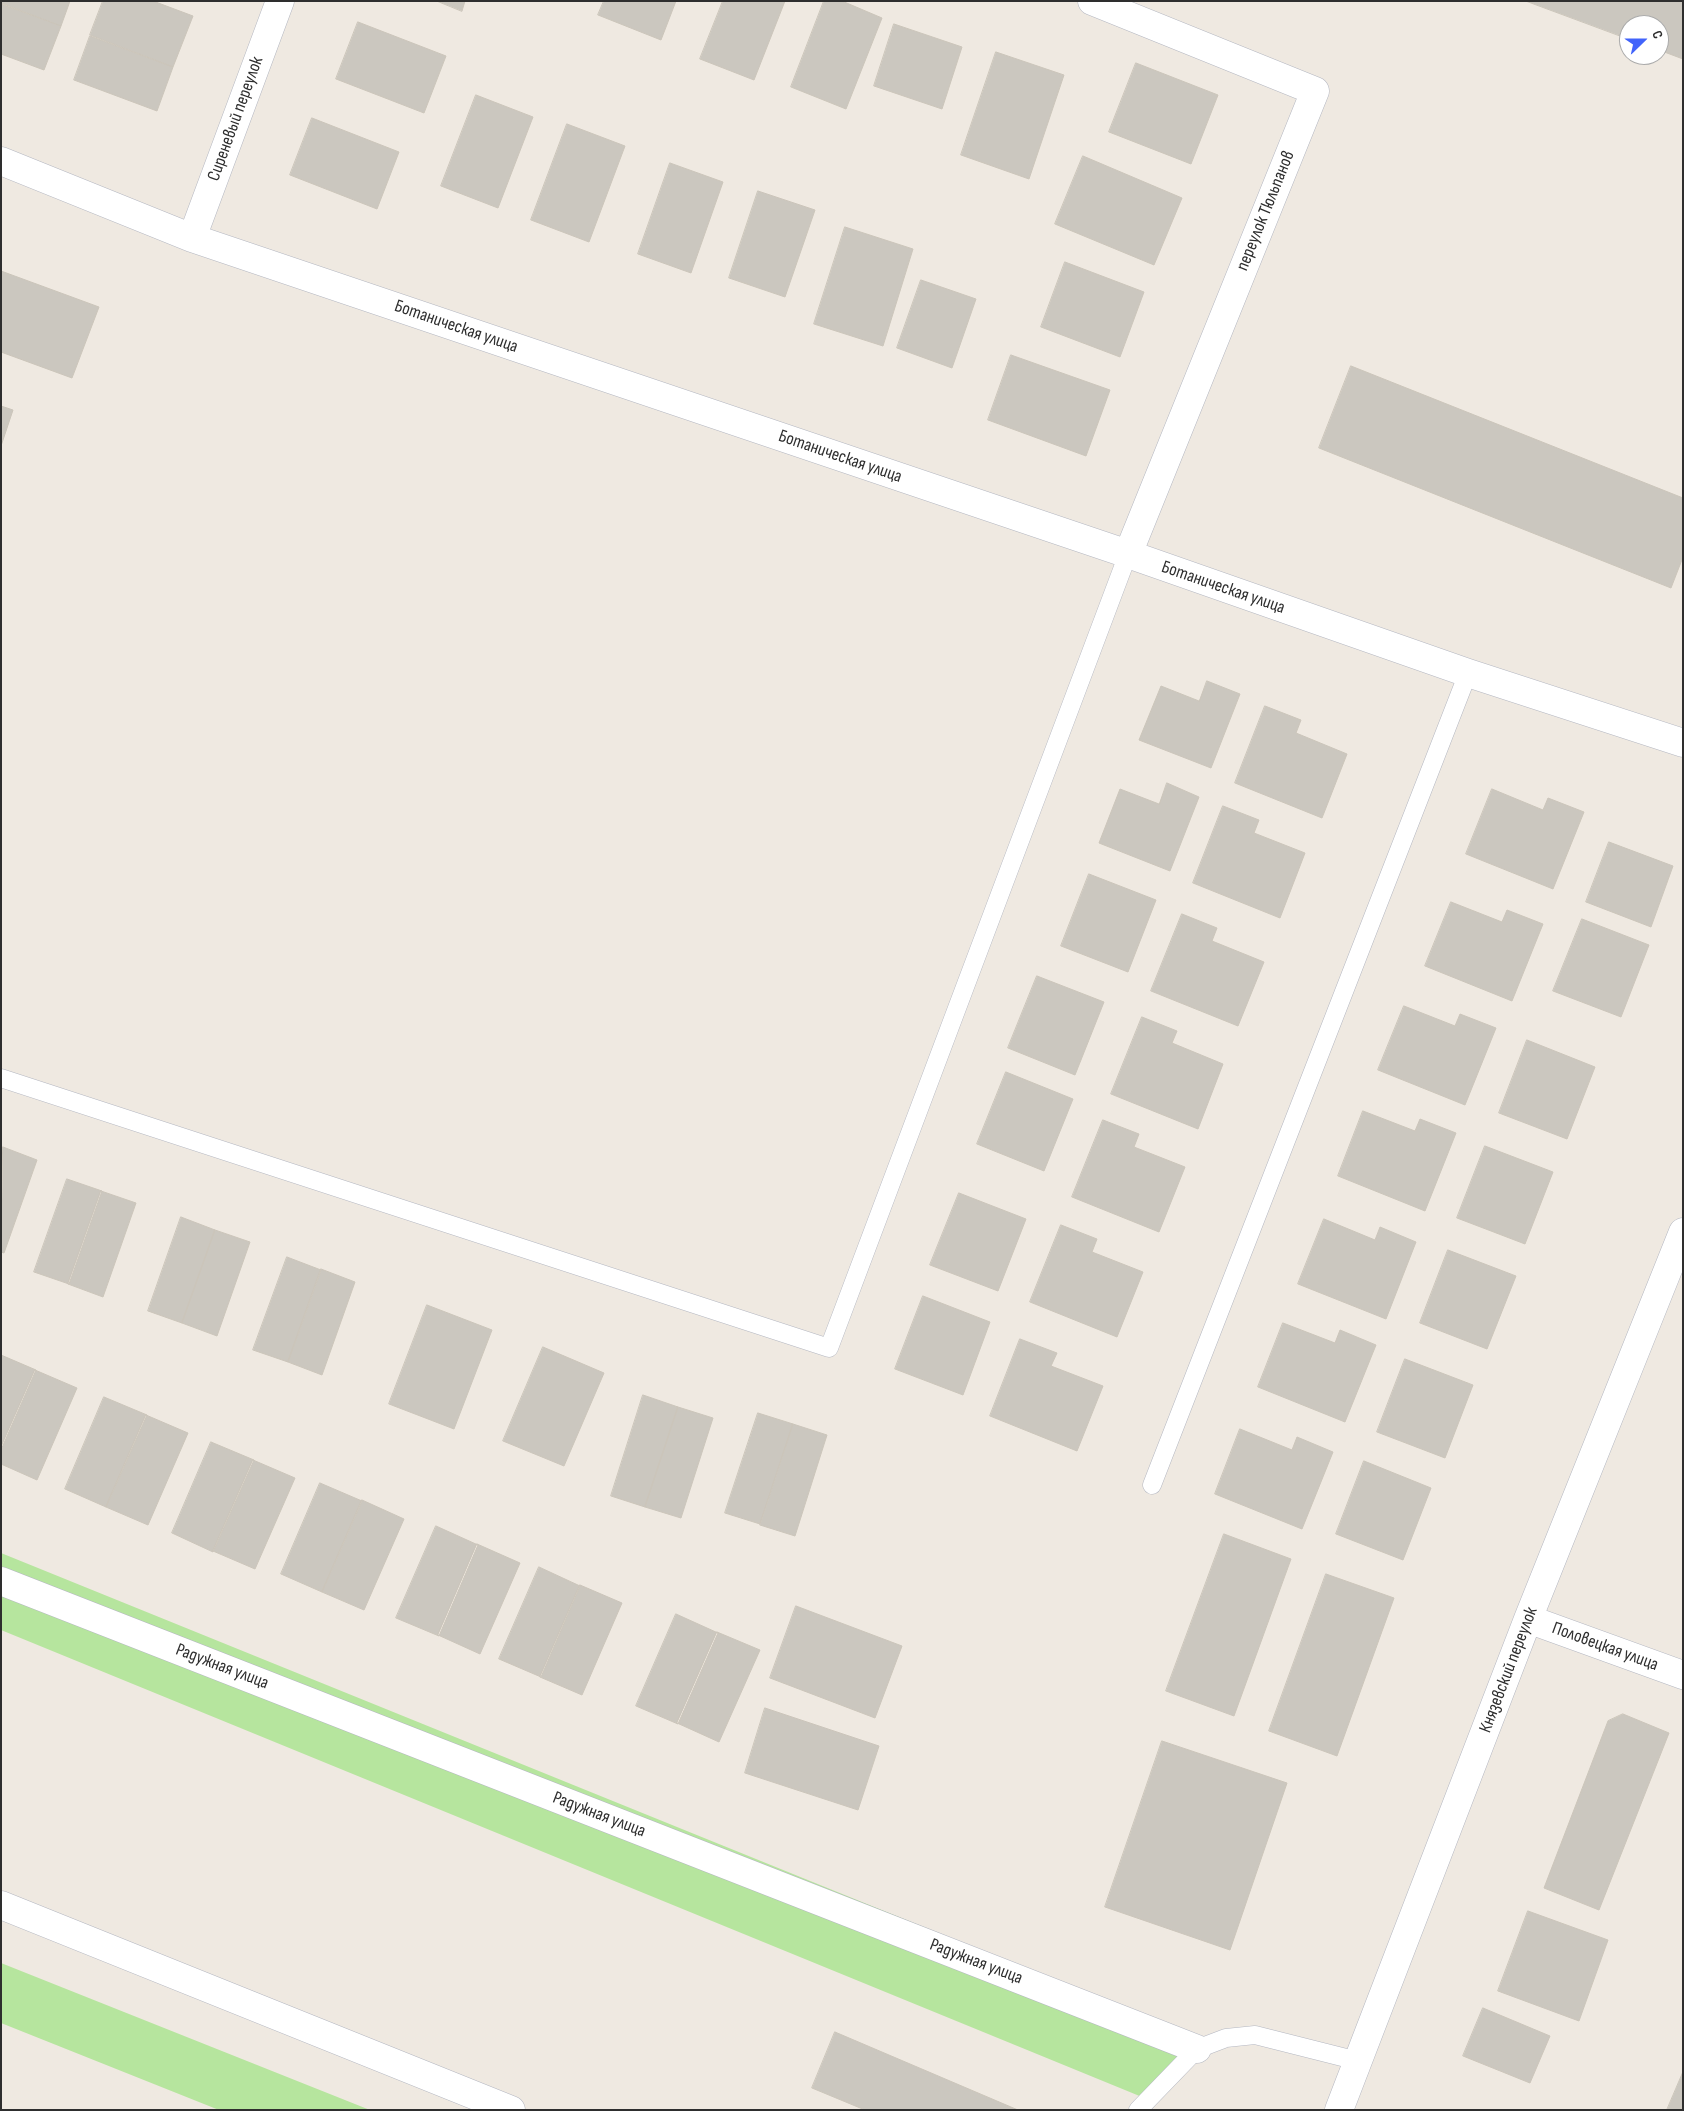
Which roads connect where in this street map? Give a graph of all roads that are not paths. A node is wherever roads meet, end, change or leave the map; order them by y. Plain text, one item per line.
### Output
1 (280, 1) edge
2 (1092, 1) edge
3 (1, 161) edge
4 (192, 238) junction
5 (1128, 554) junction
6 (1468, 673) junction
7 (1683, 743) edge
8 (1, 1078) edge
9 (1683, 1232) edge
10 (1152, 1485) dead end
11 (1, 1581) edge
12 (1528, 1619) junction
13 (1683, 1675) edge
14 (1, 1905) edge
15 (1197, 2049) junction
16 (1358, 2061) junction
17 (511, 2110) edge
18 (1138, 2110) edge
19 (1338, 2110) edge

1 - 4 street, Сиреневый переулок
2 - 5 street, переулок Тюльпанов
3 - 4 street, Ботаническая улица
4 - 5 street, Ботаническая улица
5 - 6 street, Ботаническая улица
5 - 8 lane
6 - 7 street, Ботаническая улица
6 - 10 lane
9 - 12 street, Князевский переулок
11 - 15 street, Радужная улица
12 - 13 street, Половецкая улица
12 - 16 street, Князевский переулок
14 - 17 street
15 - 16 lane
15 - 18 lane
16 - 19 street, Князевский переулок

